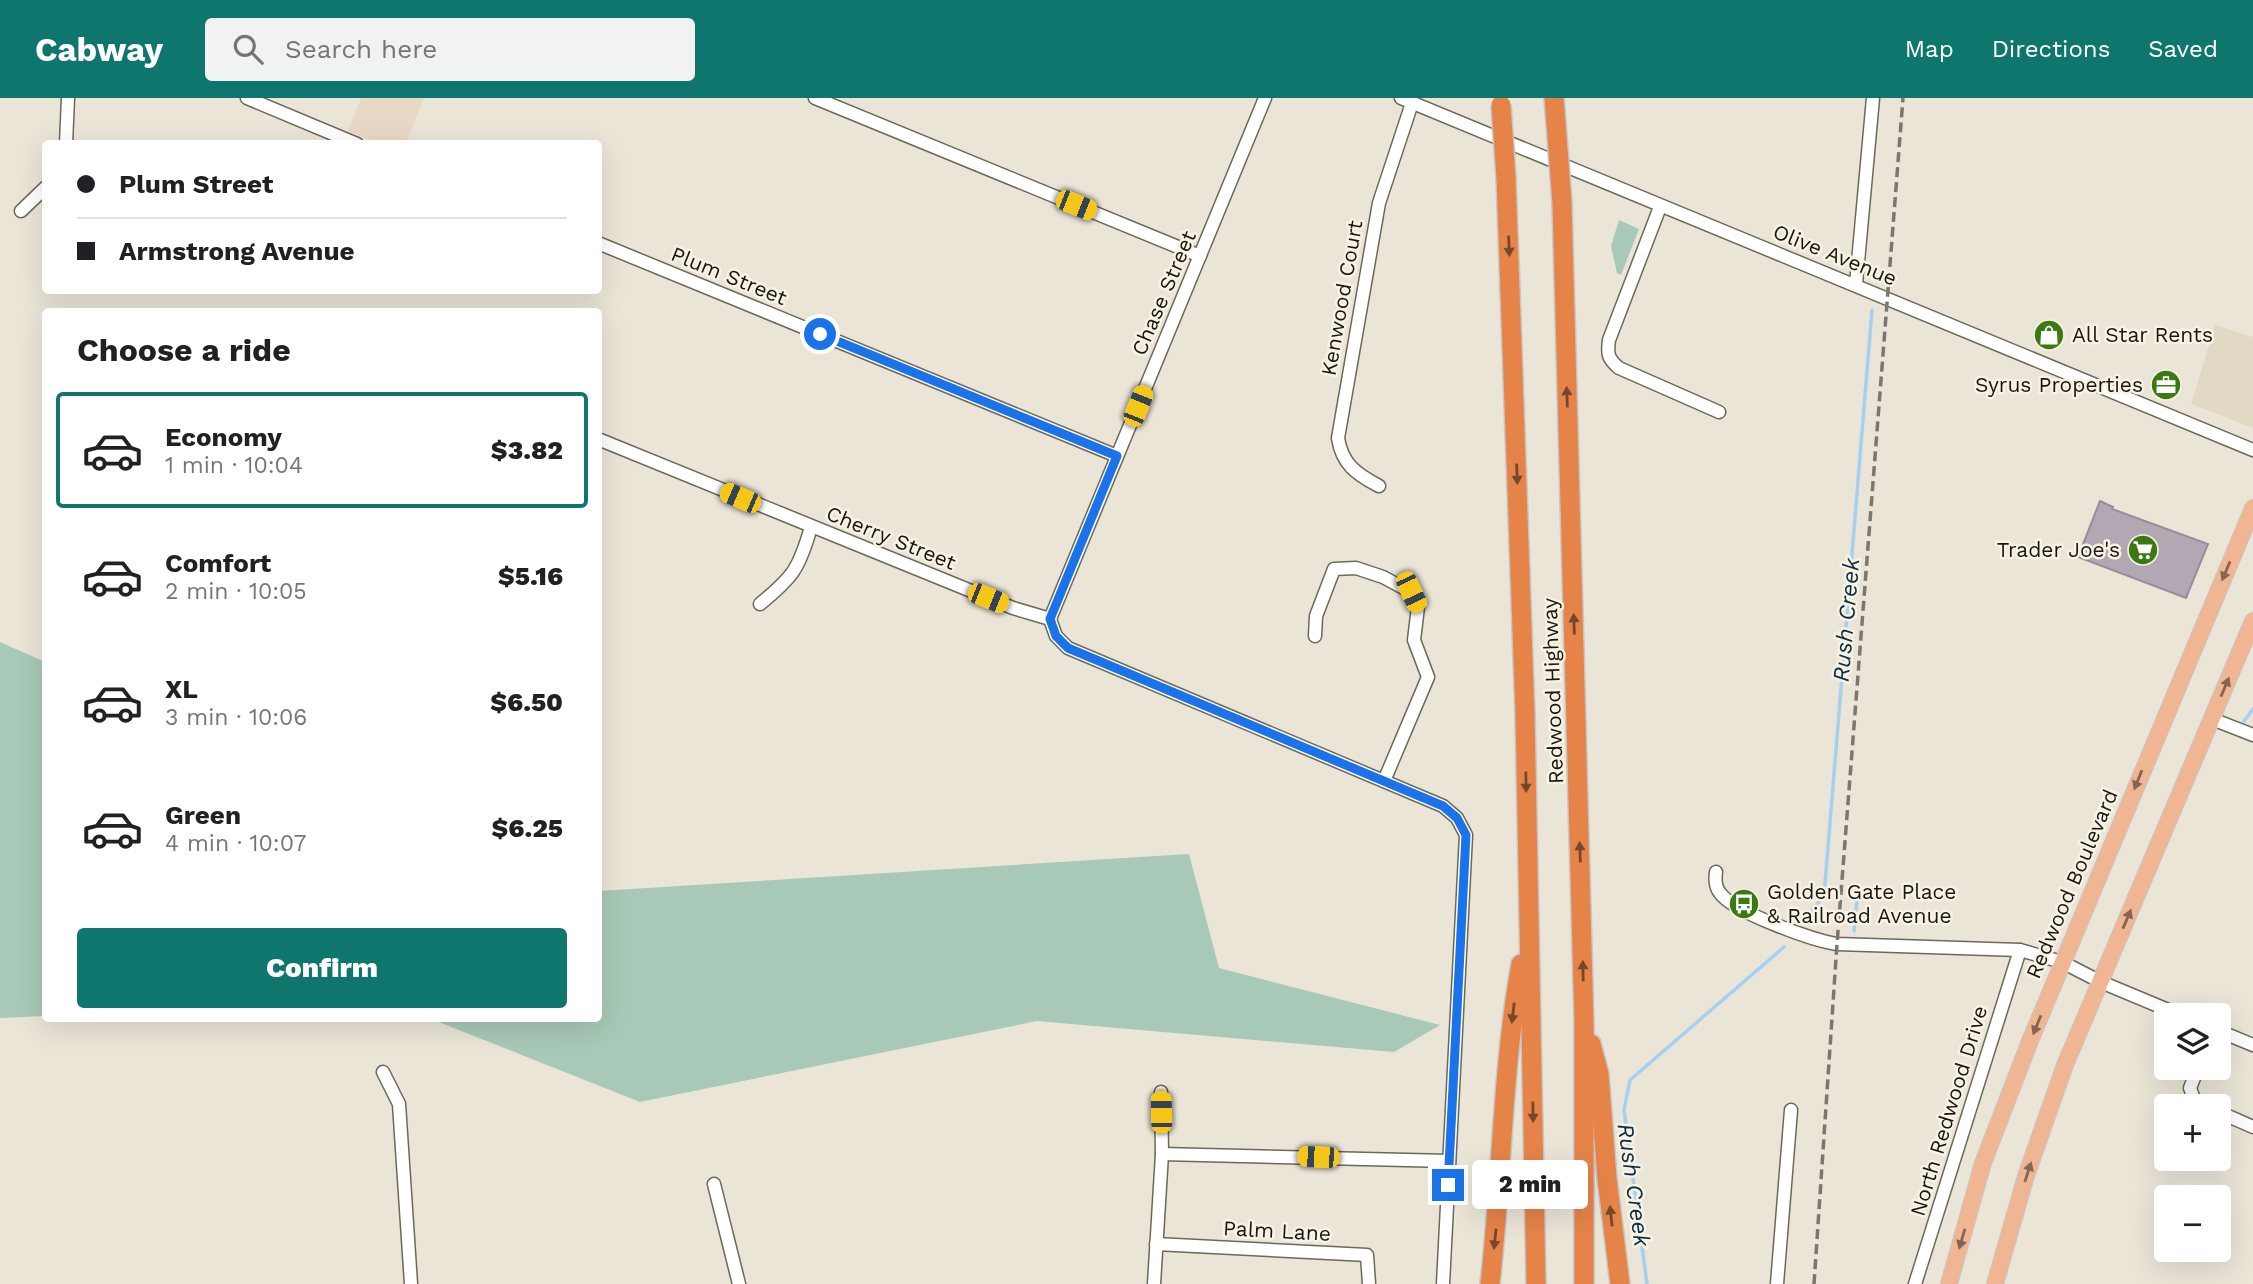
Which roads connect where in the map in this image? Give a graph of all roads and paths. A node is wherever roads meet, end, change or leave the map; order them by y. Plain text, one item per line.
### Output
1 (68, 98) edge
2 (247, 98) edge
3 (815, 98) edge
4 (1265, 98) edge
5 (1554, 98) edge
6 (1873, 98) edge
7 (1407, 100) edge
8 (1501, 102) edge
9 (66, 140) edge
10 (347, 140) edge
11 (42, 191) edge
12 (1660, 207) junction
13 (21, 211) dead end
14 (602, 245) edge
15 (1200, 256) junction
16 (1856, 284) junction
17 (1719, 412) dead end
18 (602, 441) edge
19 (2253, 450) edge
20 (1117, 456) junction
21 (1378, 486) dead end
22 (2253, 508) edge
23 (811, 527) junction
24 (760, 604) dead end
25 (1050, 619) junction
26 (2253, 621) edge
27 (1315, 636) dead end
28 (2212, 719) junction
29 (2253, 735) edge
30 (1384, 781) junction
31 (1716, 872) dead end
32 (1529, 921) junction
33 (2020, 950) junction
34 (2062, 961) junction
35 (2101, 982) junction
36 (2154, 1004) edge
37 (1584, 1023) junction
38 (2231, 1036) edge
39 (2253, 1045) edge
40 (383, 1072) dead end
41 (1161, 1092) dead end
42 (1791, 1110) dead end
43 (2231, 1117) edge
44 (2253, 1127) edge
45 (1162, 1154) junction
46 (1449, 1161) junction
47 (714, 1184) dead end
48 (1156, 1244) junction
49 (411, 1284) edge
50 (739, 1284) edge
51 (1154, 1284) edge
52 (1369, 1284) edge
53 (1443, 1284) edge
54 (1490, 1284) edge
55 (1536, 1284) edge
56 (1584, 1284) edge
57 (1620, 1284) edge
58 (1777, 1284) edge
59 (1916, 1284) edge
60 (1950, 1284) edge
61 (1994, 1284) edge

1 - 9 street
2 - 10 street
3 - 15 street
4 - 15 street, Chase Street
37 -> 5 highway, Redwood Highway, bridge
6 - 16 street
7 - 12 street, Olive Avenue
7 - 21 street, Kenwood Court
8 -> 32 highway, Redwood Highway, bridge
11 - 13 street
12 - 16 street, Olive Avenue
12 - 17 street
14 - 20 street, Plum Street
15 - 20 street, Chase Street
16 - 19 street, Olive Avenue
18 - 23 street, Cherry Street
20 - 25 street, Chase Street
22 -> 34 main road, Redwood Boulevard
23 - 24 street
23 - 25 street, Cherry Street
25 - 30 street
28 -> 26 main road
27 - 30 street
28 - 29 street
35 -> 28 main road
30 - 46 street
31 - 33 street
32 -> 54 highway
32 -> 55 highway, Redwood Highway
33 - 34 street
33 - 59 street, North Redwood Drive
34 - 35 street
34 -> 60 main road, Redwood Boulevard
35 - 36 street
61 -> 35 main road
37 - 56 highway, Redwood Highway
57 -> 37 highway
38 - 39 street
40 - 49 street
41 - 45 street
42 - 58 street
43 - 44 street
45 - 46 street
45 - 48 street
46 - 53 street
47 - 50 street
48 - 51 street
48 - 52 street, Palm Lane

